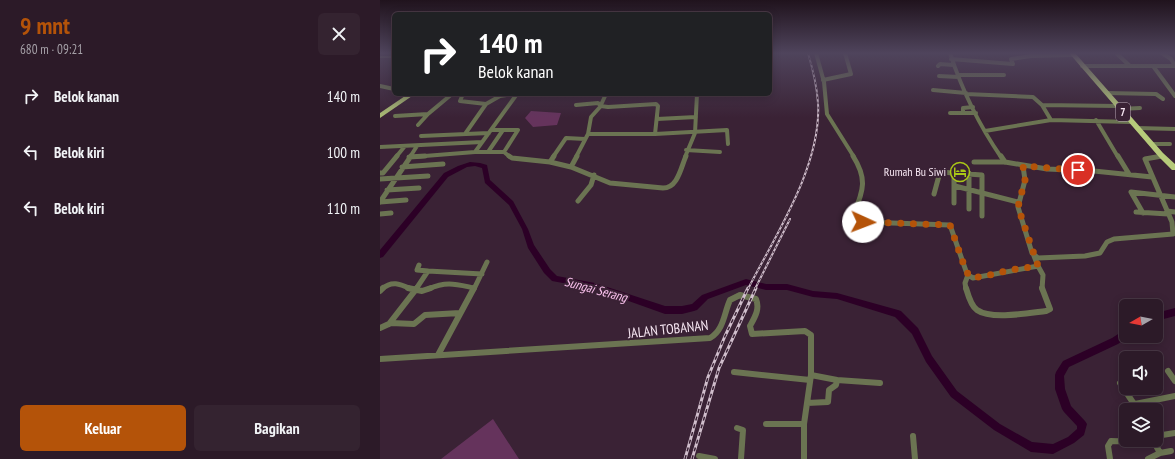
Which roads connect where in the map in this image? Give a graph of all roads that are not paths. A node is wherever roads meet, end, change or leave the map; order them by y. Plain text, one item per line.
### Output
1 (822, 74) edge
2 (849, 74) edge
3 (1090, 74) edge
4 (1159, 74) edge
5 (1004, 75) dead end
6 (939, 76) dead end
7 (958, 76) junction
8 (823, 80) junction
9 (380, 86) edge
10 (392, 88) edge
11 (933, 90) dead end
12 (966, 93) junction
13 (1107, 94) junction
14 (409, 96) edge
15 (450, 96) edge
16 (462, 96) edge
17 (500, 96) edge
18 (516, 96) edge
19 (605, 96) edge
20 (697, 96) edge
21 (1175, 96) edge
22 (1163, 99) dead end
23 (486, 104) junction
24 (576, 105) dead end
25 (1042, 105) junction
26 (601, 106) junction
27 (973, 107) junction
28 (1119, 107) junction
29 (1140, 108) dead end
30 (950, 113) dead end
31 (963, 113) junction
32 (976, 113) junction
33 (428, 114) junction
34 (380, 116) edge
35 (395, 116) dead end
36 (696, 117) junction
37 (657, 119) junction
38 (1051, 120) junction
39 (1096, 120) junction
40 (1131, 122) junction
41 (418, 125) dead end
42 (1137, 128) junction
43 (1175, 129) edge
44 (503, 130) junction
45 (490, 131) junction
46 (985, 131) junction
47 (695, 133) junction
48 (465, 134) junction
49 (588, 134) junction
50 (654, 134) junction
51 (421, 136) dead end
52 (585, 139) junction
53 (482, 142) junction
54 (728, 144) dead end
55 (1151, 144) junction
56 (1170, 144) dead end
57 (405, 146) junction
58 (417, 146) junction
59 (380, 147) edge
60 (686, 150) junction
61 (475, 152) junction
62 (488, 152) junction
63 (504, 152) junction
64 (720, 152) dead end
65 (1162, 156) junction
66 (409, 157) junction
67 (550, 162) junction
68 (974, 162) dead end
69 (1005, 162) junction
70 (443, 164) dead end
71 (1023, 166) junction
72 (402, 167) junction
73 (571, 168) junction
74 (1175, 168) edge
75 (954, 172) junction
76 (969, 173) junction
77 (1129, 174) junction
78 (381, 175) edge
79 (594, 175) junction
80 (428, 176) dead end
81 (1152, 177) junction
82 (395, 178) junction
83 (955, 186) junction
84 (419, 188) dead end
85 (969, 189) junction
86 (388, 190) junction
87 (983, 192) junction
88 (934, 194) dead end
89 (1160, 195) junction
90 (1175, 197) edge
91 (406, 200) dead end
92 (578, 201) dead end
93 (380, 202) edge
94 (1018, 202) junction
95 (954, 203) dead end
96 (969, 209) dead end
97 (1136, 212) dead end
98 (1143, 212) junction
99 (1175, 212) edge
100 (391, 213) dead end
101 (1167, 213) junction
102 (380, 214) edge
103 (982, 216) dead end
104 (1174, 234) edge
105 (1034, 256) junction
106 (487, 262) dead end
107 (419, 265) dead end
108 (1038, 266) junction
109 (428, 271) junction
110 (482, 274) junction
111 (968, 275) junction
112 (474, 288) junction
113 (415, 291) junction
114 (380, 292) edge
115 (460, 313) junction
116 (389, 324) junction
117 (380, 328) edge
118 (438, 355) junction
119 (380, 359) edge
120 (1168, 371) dead end
121 (734, 372) dead end
122 (811, 378) junction
123 (837, 380) junction
124 (1175, 381) edge
125 (880, 383) dead end
126 (1175, 396) edge
127 (807, 403) junction
128 (1150, 403) edge
129 (766, 424) dead end
130 (804, 424) junction
131 (737, 428) dead end
132 (1175, 433) edge
133 (1163, 435) edge
134 (913, 436) dead end
135 (1119, 441) edge
136 (1157, 447) edge
137 (1171, 451) dead end
138 (1160, 453) junction
139 (699, 456) dead end
140 (715, 459) edge
141 (741, 459) edge
142 (804, 459) edge
143 (915, 459) edge
144 (1110, 459) edge
145 (1148, 459) edge

1 - 8 street
2 - 8 street
3 - 13 highway, 7
4 - 21 street
5 - 7 street
6 - 7 street
7 - 12 street
8 - 111 street
9 - 10 street
11 - 12 street
12 - 25 street
12 - 27 street
13 - 22 street
13 - 28 highway, 7
14 - 34 main road
15 - 33 street
16 - 23 street
17 - 23 street
18 - 45 street
19 - 26 street
20 - 36 street
23 - 48 street
24 - 26 street
25 - 28 street
25 - 38 street
26 - 37 street
26 - 49 street
27 - 31 street
27 - 32 street
28 - 29 street
28 - 40 highway, 7
30 - 31 street
31 - 32 street
32 - 46 street
33 - 35 street
33 - 41 street
36 - 37 street
36 - 47 street
37 - 50 street
38 - 39 street
38 - 46 street
39 - 40 street
39 - 77 street
40 - 42 highway, 7
42 - 43 street
42 - 55 highway, 7
44 - 45 street
44 - 62 street
44 - 63 street
45 - 48 street
45 - 53 street
46 - 69 street
47 - 50 street
47 - 54 street
47 - 60 street
48 - 51 street
49 - 50 street
49 - 52 street
52 - 67 street
52 - 73 street
53 - 58 street
53 - 61 street
55 - 56 street
55 - 65 highway, 7
57 - 58 street
57 - 59 street
57 - 78 street
58 - 66 street
60 - 64 street
60 - 79 street
61 - 62 street
61 - 66 street
62 - 63 street
63 - 67 street
65 - 74 highway, 7
65 - 81 street
66 - 72 street
67 - 73 street
68 - 69 street
69 - 71 street
70 - 72 street
71 - 77 street
71 - 94 street
72 - 82 street
73 - 79 street
75 - 76 street
75 - 83 street
75 - 88 street
76 - 85 street
76 - 87 street
77 - 81 street
78 - 82 street
79 - 92 street
80 - 82 street
81 - 89 street
82 - 86 street
83 - 85 street
83 - 95 street
84 - 86 street
85 - 87 street
85 - 96 street
86 - 93 street
87 - 94 street
87 - 103 street
89 - 90 street
89 - 98 street
89 - 101 street
91 - 93 street
94 - 105 street
97 - 98 street
98 - 101 street
99 - 101 street
100 - 102 street
101 - 104 street
104 - 105 street
105 - 108 street
106 - 110 street
107 - 109 street
108 - 111 street
108 - 111 street
109 - 110 street
109 - 113 street
110 - 112 street
112 - 113 street
112 - 115 street
113 - 114 street
113 - 116 street
115 - 116 street
115 - 118 street
116 - 117 street
118 - 119 street, JALAN TOBANAN
118 - 122 street, JALAN TOBANAN
120 - 124 street
121 - 122 street
122 - 123 street
122 - 127 street, JALAN TOBANAN
123 - 125 street
123 - 127 street
126 - 128 street
127 - 130 street, JALAN TOBANAN
129 - 130 street
130 - 142 street, JALAN TOBANAN
131 - 141 street
132 - 133 street
134 - 143 street
135 - 144 street
136 - 138 street
137 - 138 street
138 - 145 street
139 - 140 street

